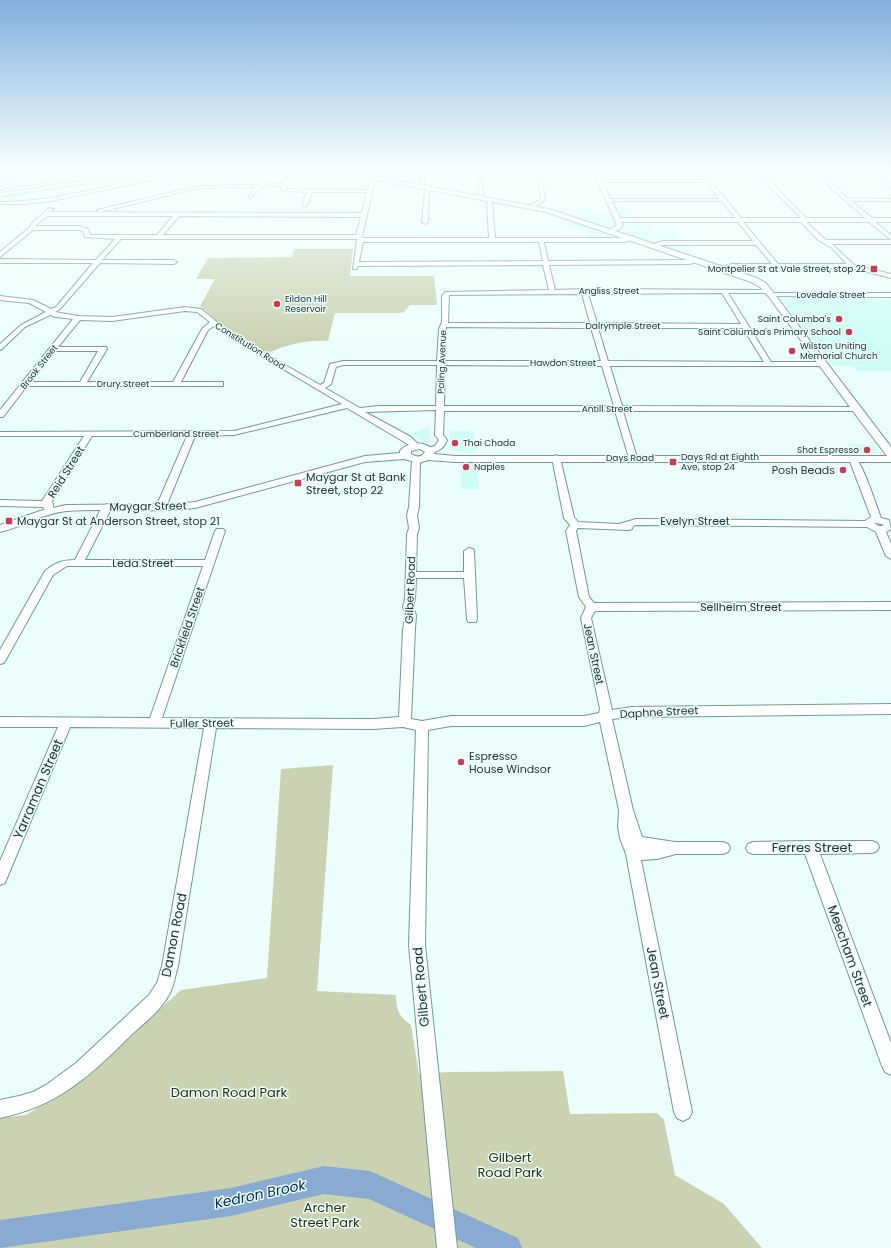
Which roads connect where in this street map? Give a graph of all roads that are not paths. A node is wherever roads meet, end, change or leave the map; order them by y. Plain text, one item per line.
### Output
1 (30, 229) edge
2 (82, 229) edge
3 (165, 229) edge
4 (362, 229) edge
5 (491, 229) edge
6 (606, 229) edge
7 (614, 229) edge
8 (747, 229) edge
9 (813, 229) edge
10 (881, 229) edge
11 (611, 231) junction
12 (119, 237) junction
13 (159, 237) junction
14 (360, 238) junction
15 (633, 238) junction
16 (891, 238) edge
17 (492, 240) junction
18 (541, 240) junction
19 (891, 242) edge
20 (758, 243) junction
21 (827, 243) junction
22 (654, 245) junction
23 (1, 252) edge
24 (699, 260) junction
25 (0, 261) edge
26 (98, 262) junction
27 (174, 262) dead end
28 (546, 262) junction
29 (776, 266) junction
30 (849, 266) junction
31 (723, 268) junction
32 (891, 276) edge
33 (552, 291) junction
34 (449, 292) joint
35 (584, 292) junction
36 (724, 292) junction
37 (770, 293) junction
38 (891, 295) edge
39 (0, 298) edge
40 (50, 312) junction
41 (78, 318) junction
42 (214, 323) junction
43 (593, 324) junction
44 (445, 325) junction
45 (744, 325) junction
46 (0, 337) edge
47 (11, 337) junction
48 (0, 348) edge
49 (52, 349) junction
50 (441, 363) junction
51 (605, 363) junction
52 (769, 364) junction
53 (822, 364) junction
54 (25, 384) junction
55 (82, 384) junction
56 (176, 384) junction
57 (220, 384) dead end
58 (320, 388) junction
59 (349, 405) junction
60 (440, 408) junction
61 (619, 409) junction
62 (856, 409) junction
63 (359, 411) junction
64 (0, 415) edge
65 (0, 434) edge
66 (89, 434) junction
67 (192, 434) junction
68 (875, 434) junction
69 (891, 444) edge
70 (411, 452) junction
71 (428, 452) junction
72 (891, 454) edge
73 (556, 458) junction
74 (634, 458) junction
75 (853, 459) junction
76 (891, 459) edge
77 (0, 503) edge
78 (48, 507) junction
79 (107, 507) junction
80 (161, 507) junction
81 (874, 522) junction
82 (575, 525) junction
83 (886, 526) edge
84 (0, 528) edge
85 (220, 531) dead end
86 (469, 551) dead end
87 (891, 556) edge
88 (78, 563) junction
89 (209, 563) junction
90 (411, 575) junction
91 (469, 575) junction
92 (891, 606) edge
93 (591, 607) junction
94 (472, 620) dead end
95 (0, 660) edge
96 (891, 709) edge
97 (605, 716) junction
98 (0, 722) edge
99 (405, 722) junction
100 (66, 723) junction
101 (211, 723) junction
102 (154, 724) junction
103 (422, 726) junction
104 (632, 847) junction
105 (810, 847) junction
106 (872, 847) dead end
107 (723, 848) dead end
108 (753, 848) dead end
109 (0, 878) edge
110 (891, 1066) edge
111 (0, 1109) edge
112 (683, 1112) dead end
113 (447, 1248) edge

1 - 23 street
2 - 12 street
3 - 13 street
4 - 14 street
5 - 17 street
6 - 11 main road
7 - 11 street
8 - 20 street
9 - 21 street
10 - 16 street
11 - 15 main road
12 - 13 street
12 - 26 street
13 - 14 street
14 - 17 street
14 - 28 street
15 - 18 street
15 - 22 main road
17 - 18 street
18 - 28 street
19 - 21 street
20 - 22 street
20 - 29 street
21 - 30 street
22 - 24 main road
24 - 28 street
24 - 31 main road
25 - 26 street
26 - 27 street
26 - 40 street
28 - 33 street
29 - 30 street
29 - 31 street
30 - 32 street
31 - 37 main road
33 - 34 street, Angliss Street
33 - 35 street, Angliss Street
34 - 44 street, Paling Avenue
35 - 36 street, Angliss Street
35 - 43 street
36 - 37 street, Angliss Street
36 - 45 street
37 - 38 street, Lovedale Street
37 - 53 main road
39 - 40 street, Constitution Road
40 - 41 street, Constitution Road
40 - 47 street
41 - 42 street, Constitution Road
41 - 49 street, Brook Street
42 - 56 street
42 - 58 street, Constitution Road
43 - 44 street, Dalrymple Street
43 - 45 street, Dalrymple Street
43 - 51 street
44 - 50 street, Paling Avenue
45 - 52 street
46 - 47 street
47 - 48 street
49 - 54 street, Brook Street
49 - 55 street
50 - 51 street, Hawdon Street
50 - 58 street, Hawdon Street
50 - 60 street, Paling Avenue
51 - 52 street, Hawdon Street
51 - 61 street
52 - 53 street, Hawdon Street
53 - 62 main road
54 - 55 street, Drury Street
54 - 64 street, Brook Street
55 - 56 street, Drury Street
56 - 57 street, Drury Street
58 - 59 street, Constitution Road
59 - 63 street, Constitution Road
59 - 67 street, Cumberland Street
60 - 61 street, Antill Street
60 - 63 street, Antill Street
60 - 71 street, Paling Avenue
61 - 62 street, Antill Street
61 - 74 street
62 - 68 main road
63 - 70 street, Constitution Road
65 - 66 street, Cumberland Street
66 - 67 street, Cumberland Street
66 - 78 street, Reid Street
67 - 80 street
68 - 69 main road
68 - 72 main road
70 - 71 main road, Days Road
70 - 80 main road, Maygar Street
70 - 90 street, Gilbert Road
71 - 73 main road, Days Road
73 - 74 main road, Days Road
73 - 82 street, Jean Street
74 - 75 main road, Days Road
75 - 76 main road, Days Road
75 - 81 street
77 - 78 street
78 - 79 main road, Maygar Street
78 - 84 main road, Maygar Street
79 - 80 main road, Maygar Street
79 - 88 street
81 - 82 street, Evelyn Street
81 - 83 street
82 - 93 street, Jean Street
83 - 87 street
85 - 89 street, Brickfield Street
86 - 91 street
88 - 89 street, Leda Street
88 - 95 street, Leda Street
89 - 102 street, Brickfield Street
90 - 91 street
90 - 99 street, Gilbert Road
91 - 94 street
92 - 93 street, Sellheim Street
93 - 97 street, Jean Street
96 - 97 street, Daphne Street
97 - 103 street, Daphne Street
97 - 104 street, Jean Street
98 - 100 street, Fuller Street
99 - 101 street, Fuller Street
99 - 103 street, Daphne Street
100 - 102 street, Fuller Street
100 - 109 street, Yarraman Street
101 - 102 street, Fuller Street
101 - 111 street, Damon Road
103 - 113 street, Gilbert Road
104 - 107 street
104 - 112 street, Jean Street
105 - 106 street, Ferres Street
105 - 108 street, Ferres Street
105 - 110 street, Meecham Street

